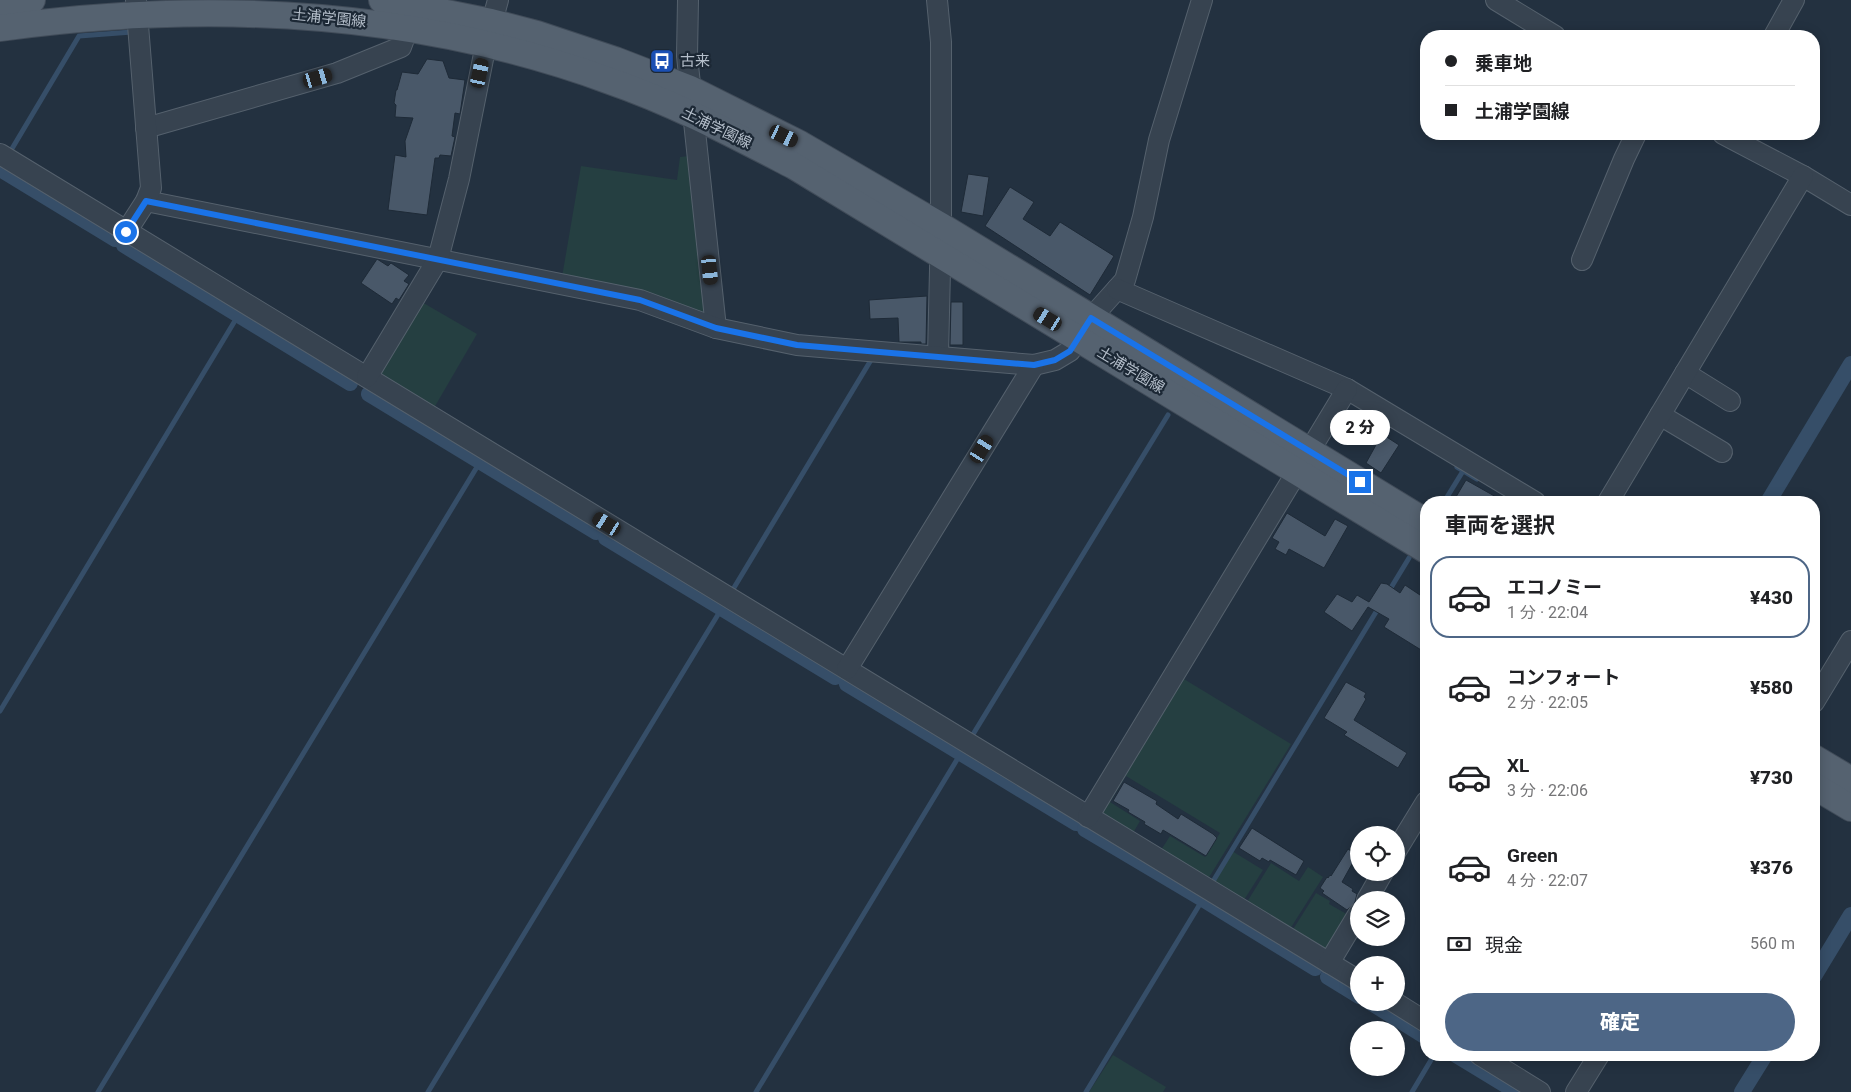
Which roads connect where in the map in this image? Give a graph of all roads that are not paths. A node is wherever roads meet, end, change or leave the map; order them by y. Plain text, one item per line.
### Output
1 (32, 0) edge
2 (382, 0) edge
3 (688, 0) edge
4 (937, 0) edge
5 (1202, 0) edge
6 (1496, 0) edge
7 (1794, 0) edge
8 (0, 5) edge
9 (137, 6) edge
10 (492, 22) edge
11 (0, 28) edge
12 (408, 28) junction
13 (1545, 30) edge
14 (1777, 30) edge
15 (690, 89) junction
16 (693, 116) junction
17 (146, 128) junction
18 (1633, 140) edge
19 (1734, 140) edge
20 (0, 154) edge
21 (1803, 176) junction
22 (146, 201) junction
23 (1851, 205) edge
24 (941, 226) junction
25 (126, 232) junction
26 (939, 254) junction
27 (438, 259) junction
28 (1582, 260) dead end
29 (1117, 289) junction
30 (716, 328) junction
31 (1085, 328) junction
32 (938, 356) junction
33 (1034, 365) junction
34 (1685, 374) junction
35 (367, 377) junction
36 (1347, 389) junction
37 (1730, 401) dead end
38 (1660, 416) junction
39 (1722, 452) dead end
40 (1304, 462) junction
41 (1524, 496) edge
42 (1612, 496) edge
43 (1420, 519) edge
44 (1420, 546) edge
45 (1851, 641) edge
46 (847, 669) junction
47 (1820, 692) edge
48 (1820, 762) edge
49 (1851, 780) edge
50 (1820, 790) edge
51 (1851, 808) edge
52 (1420, 812) edge
53 (1088, 817) junction
54 (1405, 836) edge
55 (1350, 928) edge
56 (1329, 963) junction
57 (1350, 976) edge
58 (1405, 1009) edge
59 (1420, 1018) edge
60 (1490, 1061) edge
61 (1595, 1061) edge
62 (1540, 1092) edge
63 (1576, 1092) edge

1 - 8 main road
2 - 10 main road, 土浦学園線
3 - 15 street
4 - 24 street
5 - 29 street
6 - 13 street
7 - 14 street
9 - 11 main road, 土浦学園線
9 - 12 main road, 土浦学園線
9 - 17 street
10 - 12 main road, 土浦学園線
10 - 15 main road, 土浦学園線
10 - 16 main road, 土浦学園線
10 - 27 street
12 - 17 street
15 - 16 street
15 - 24 main road, 土浦学園線
16 - 26 main road, 土浦学園線
16 - 30 street
17 - 22 street
18 - 28 street
19 - 21 street
20 - 25 street
21 - 23 street
21 - 34 street
22 - 25 street
22 - 27 street
24 - 26 street
24 - 31 main road, 土浦学園線
25 - 35 street
26 - 31 main road, 土浦学園線
26 - 32 street
27 - 30 street
27 - 35 street
29 - 31 street
29 - 36 street
30 - 32 street
31 - 33 street
31 - 40 main road, 土浦学園線
32 - 33 street
33 - 46 street
34 - 37 street
34 - 38 street
35 - 46 street
36 - 40 street
36 - 41 street
38 - 39 street
38 - 42 street
40 - 43 main road, 土浦学園線
40 - 44 main road, 土浦学園線
40 - 53 street
45 - 47 street
46 - 53 street
48 - 49 main road
50 - 51 main road
52 - 54 street
53 - 56 street
55 - 56 street
56 - 57 street
58 - 59 street
60 - 62 street
61 - 63 street

